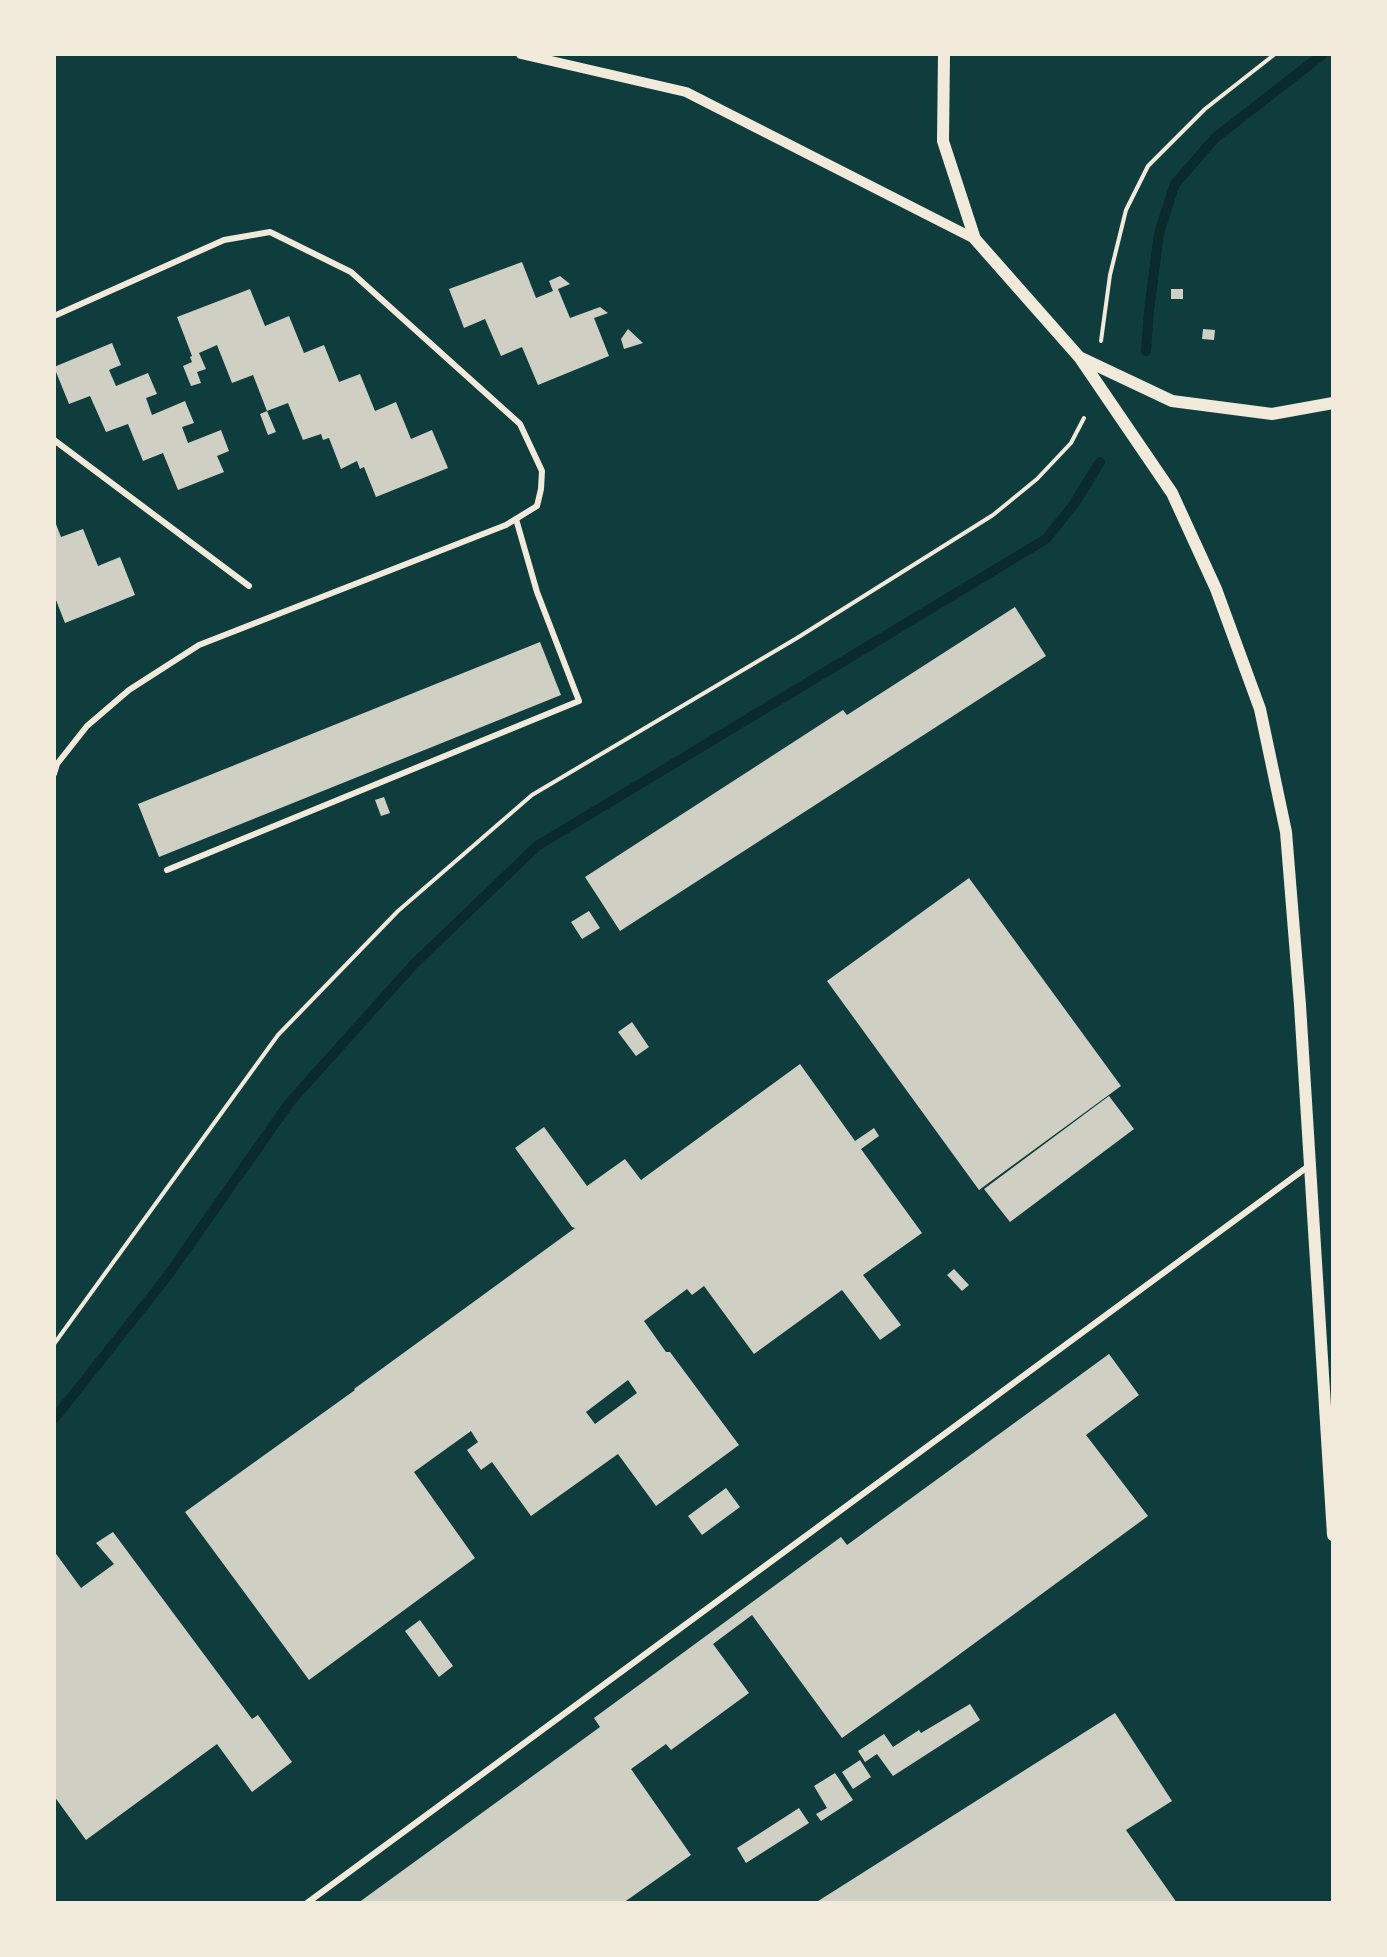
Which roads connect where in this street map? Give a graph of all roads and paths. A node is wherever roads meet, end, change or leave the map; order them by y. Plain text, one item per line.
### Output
1 (521, 54) edge
2 (944, 54) edge
3 (1275, 54) edge
4 (975, 239) junction
5 (54, 316) edge
6 (1101, 345) dead end
7 (1080, 358) junction
8 (1333, 403) edge
9 (1084, 418) dead end
10 (54, 440) edge
11 (516, 519) junction
12 (249, 586) dead end
13 (54, 774) edge
14 (167, 870) dead end
15 (1310, 1164) junction
16 (54, 1344) edge
17 (1333, 1535) edge
18 (307, 1903) edge

1 - 4 street
2 - 4 main road
3 - 6 path
4 - 7 main road
5 - 11 street
7 - 8 main road
7 - 15 main road
9 - 16 path
10 - 12 street
11 - 13 street
11 - 14 street
15 - 17 main road
15 - 18 street

